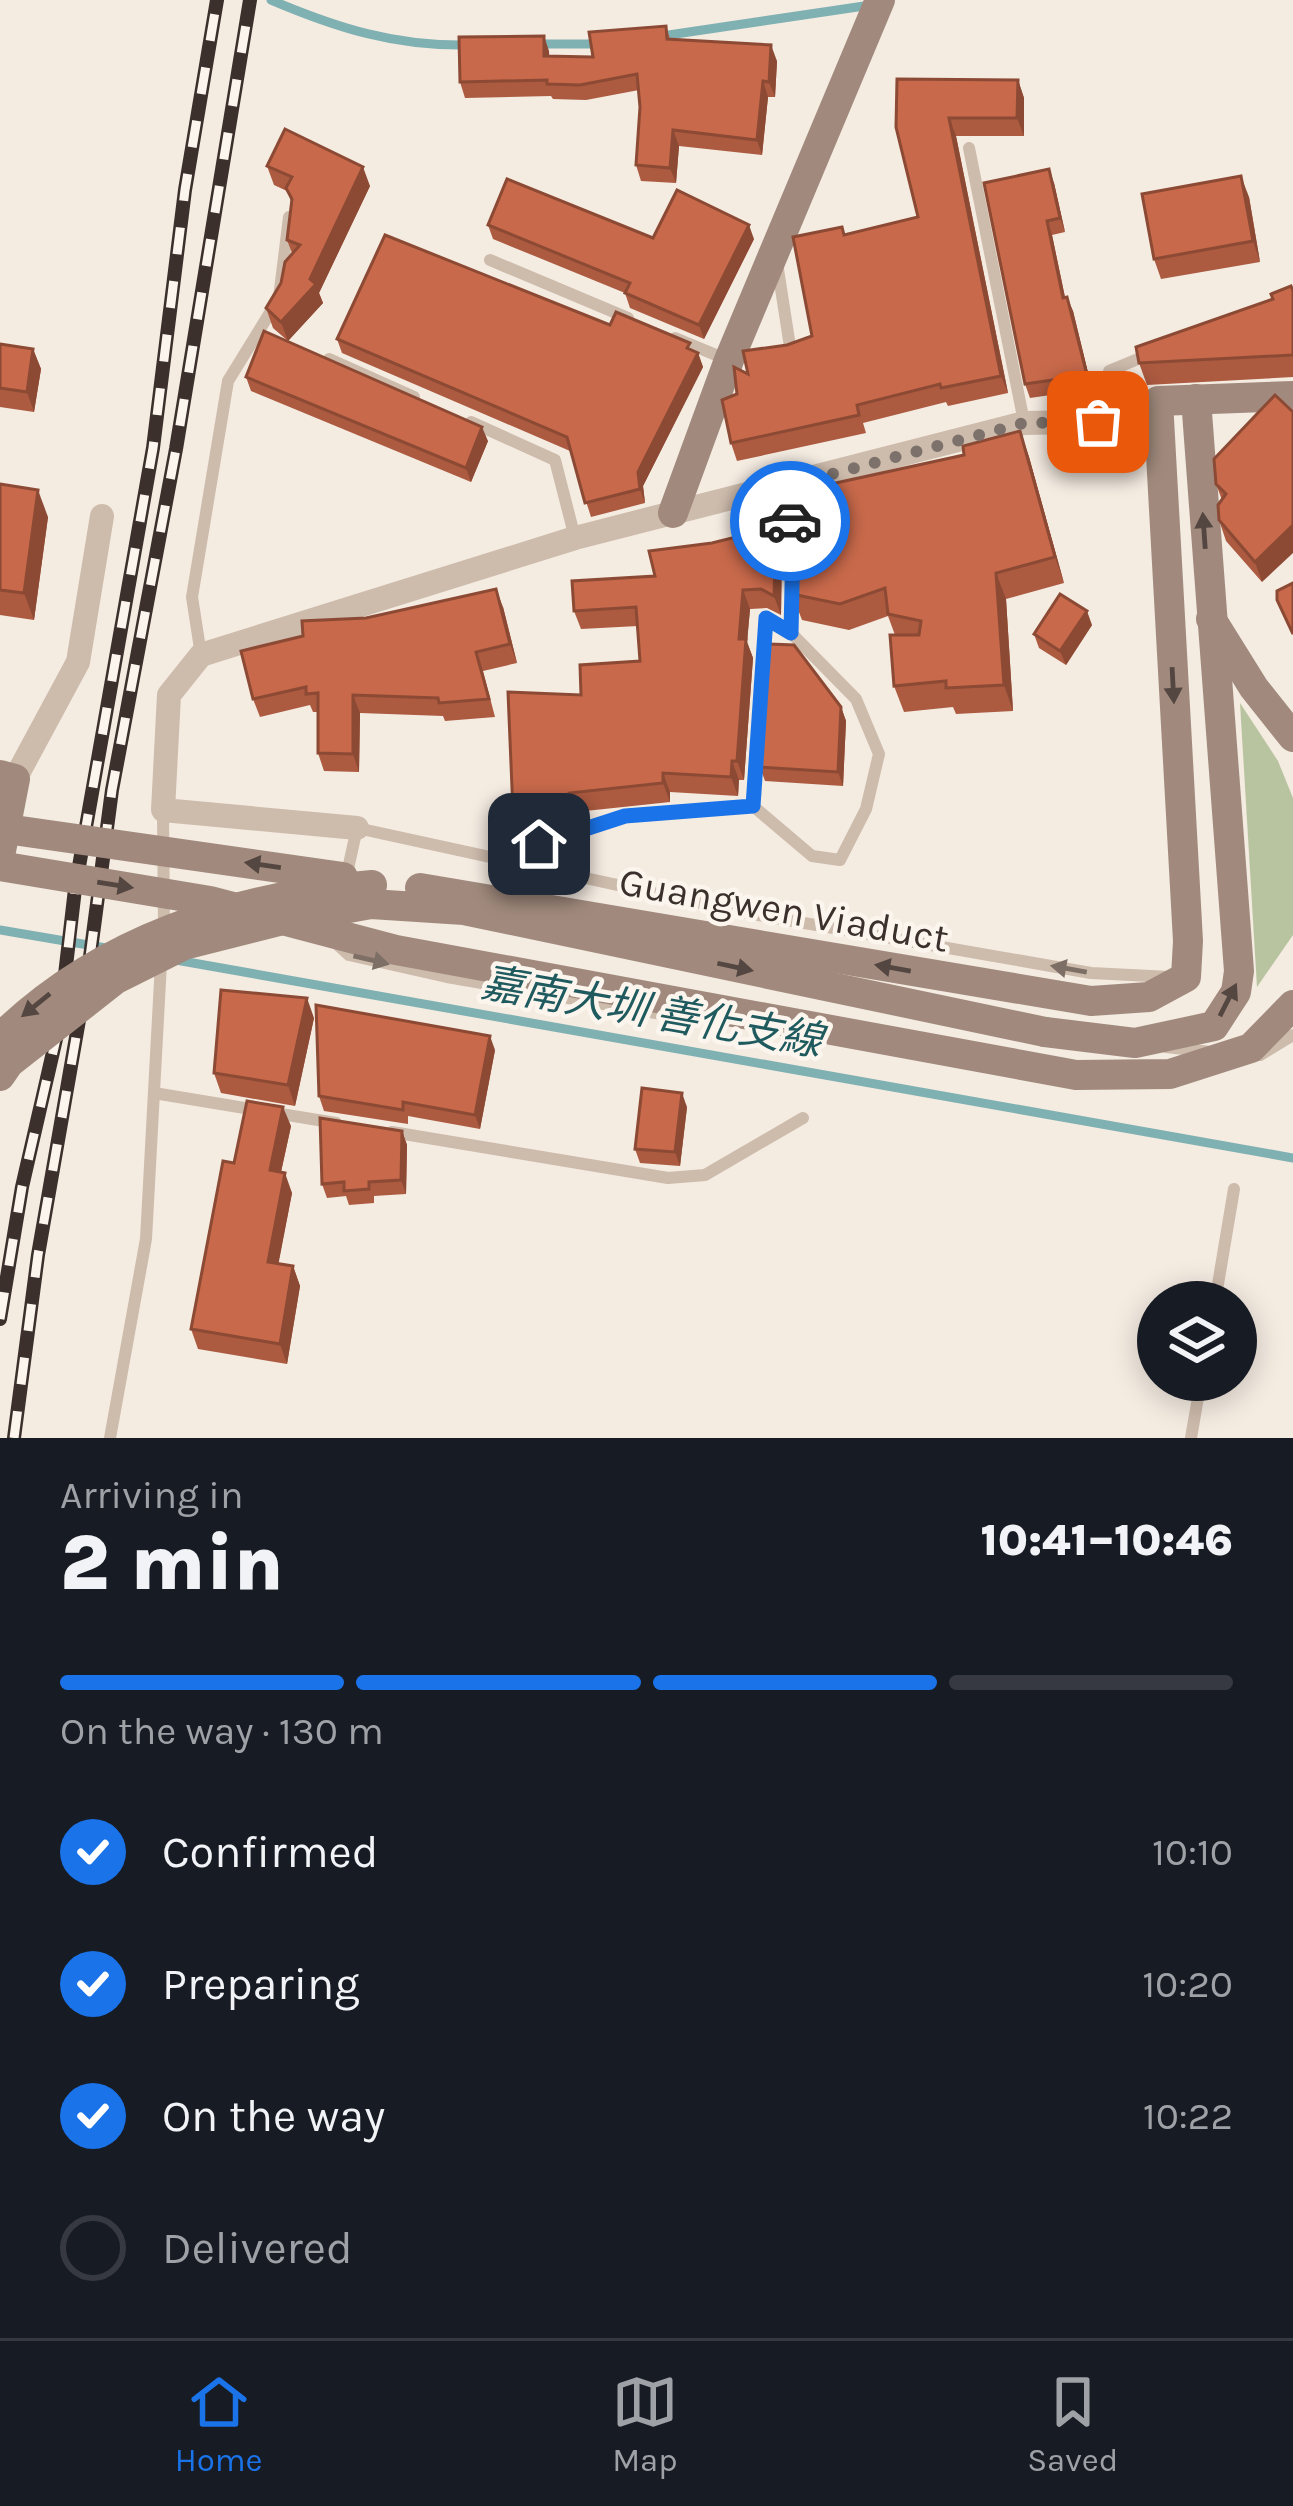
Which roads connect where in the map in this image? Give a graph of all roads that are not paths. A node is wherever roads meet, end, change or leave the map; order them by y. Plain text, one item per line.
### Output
1 (880, 0) edge
2 (969, 148) dead end
3 (290, 217) edge
4 (776, 250) junction
5 (490, 260) dead end
6 (642, 324) edge
7 (664, 333) edge
8 (1174, 345) edge
9 (790, 353) edge
10 (329, 359) edge
11 (729, 360) junction
12 (1293, 397) edge
13 (1196, 399) junction
14 (432, 405) edge
15 (1146, 411) junction
16 (452, 414) edge
17 (1024, 423) junction
18 (783, 487) junction
19 (673, 513) junction
20 (101, 515) dead end
21 (575, 538) junction
22 (1210, 616) junction
23 (791, 633) junction
24 (1231, 649) junction
25 (201, 655) junction
26 (1293, 715) edge
27 (1293, 737) edge
28 (5, 777) edge
29 (753, 806) junction
30 (163, 811) junction
31 (0, 828) edge
32 (357, 828) junction
33 (539, 844) dead end
34 (0, 856) edge
35 (0, 866) edge
36 (420, 888) junction
37 (1186, 977) junction
38 (1293, 1005) edge
39 (1293, 1035) edge
40 (0, 1038) edge
41 (1135, 1043) junction
42 (1256, 1058) junction
43 (0, 1076) edge
44 (154, 1093) junction
45 (803, 1118) dead end
46 (341, 1124) edge
47 (388, 1132) edge
48 (1234, 1189) dead end
49 (1218, 1281) edge
50 (1197, 1401) edge
51 (110, 1438) edge
52 (1191, 1438) edge

1 - 4 street
2 - 17 lane
3 - 25 lane
4 - 9 lane
4 - 11 street
5 - 6 lane
7 - 11 lane
8 - 15 lane
10 - 14 lane
11 - 19 street
12 - 13 street
13 - 15 street
22 -> 13 street, Guangwen Viaduct
15 - 17 street
15 -> 37 street
16 - 21 lane
17 - 18 street
18 - 19 street
18 - 23 lane
19 - 21 street
20 - 28 street
21 - 25 street
22 - 24 street
41 -> 22 street, Guangwen Viaduct
23 - 29 lane
23 - 29 lane
24 - 26 lane
24 - 27 street
25 - 30 street
28 - 34 street
29 - 33 lane
30 - 32 street
30 - 44 lane, bridge
36 -> 31 street, bridge
37 -> 32 lane
32 -> 42 lane
35 -> 38 street, bridge
37 -> 36 street, Guangwen Viaduct
36 -> 40 street, Guangwen Viaduct, bridge
39 - 42 lane
41 - 42 lane
43 -> 41 street, Guangwen Viaduct, bridge
44 - 46 lane
44 - 51 lane
45 - 47 lane
48 - 49 lane
50 - 52 lane

